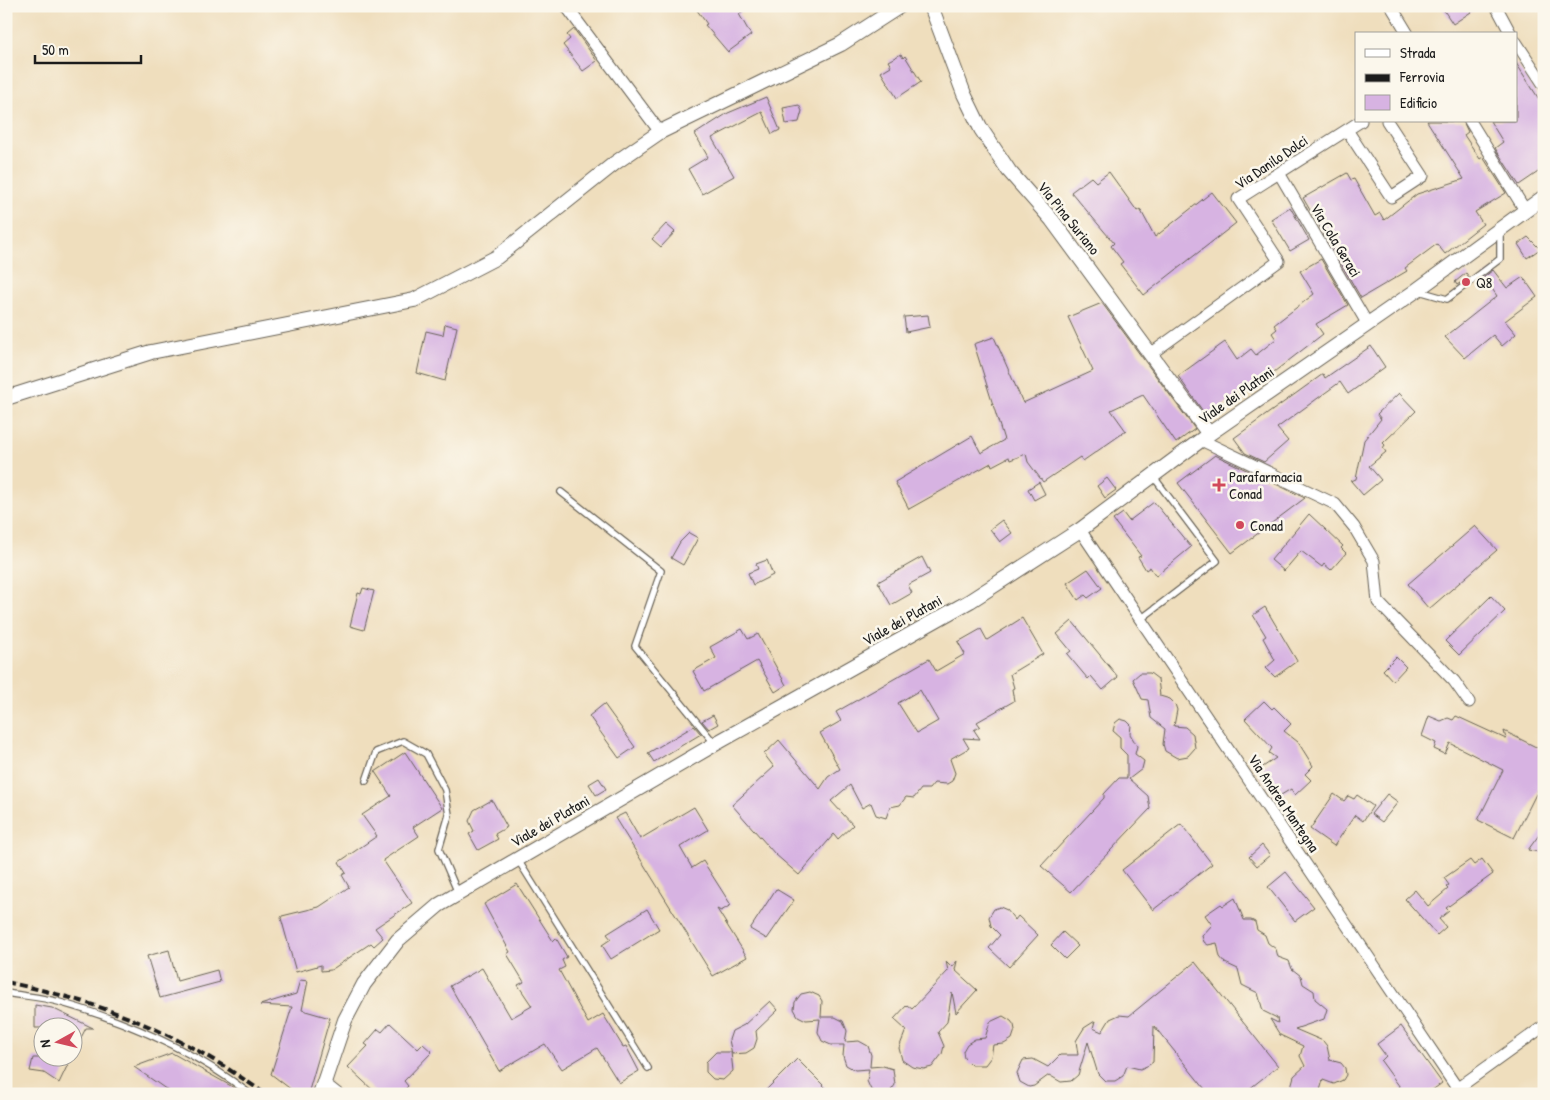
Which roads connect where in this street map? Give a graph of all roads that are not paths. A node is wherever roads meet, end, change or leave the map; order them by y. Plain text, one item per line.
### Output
1 (566, 6) edge
2 (900, 6) edge
3 (931, 6) edge
4 (1391, 6) edge
5 (1496, 6) edge
6 (1509, 30) edge
7 (1407, 32) edge
8 (1518, 45) edge
9 (1544, 85) edge
10 (1359, 122) edge
11 (1388, 122) edge
12 (1471, 122) edge
13 (1347, 130) junction
14 (660, 132) junction
15 (1278, 173) junction
16 (1544, 196) edge
17 (1525, 210) junction
18 (1500, 229) junction
19 (1417, 290) junction
20 (1367, 323) junction
21 (1152, 353) junction
22 (6, 398) edge
23 (1205, 437) junction
24 (1153, 476) junction
25 (561, 492) dead end
26 (1080, 530) junction
27 (1141, 619) junction
28 (1469, 702) dead end
29 (714, 744) junction
30 (366, 781) dead end
31 (518, 859) junction
32 (459, 893) junction
33 (6, 993) edge
34 (1544, 1026) edge
35 (648, 1068) dead end
36 (322, 1088) edge
37 (1460, 1091) edge
38 (250, 1094) edge
39 (338, 1094) edge

1 - 14 street
2 - 14 street
3 - 21 street, Via Pina Suriano
4 - 7 street
5 - 6 street
8 - 9 street
10 - 13 street, Via Danilo Dolci
11 - 13 street
12 - 17 street
13 - 15 street, Via Danilo Dolci
14 - 22 street
15 - 20 street, Via Cola Geraci
15 - 21 street, Via Danilo Dolci
16 - 17 street, Viale dei Platani
17 - 18 street, Viale dei Platani
18 - 19 street, Viale dei Platani
18 - 19 lane
19 - 20 street, Viale dei Platani
20 - 23 street, Viale dei Platani
21 - 23 street, Via Pina Suriano
23 - 24 street, Viale dei Platani
23 - 28 street
24 - 26 street, Viale dei Platani
24 - 27 lane
25 - 29 lane
26 - 27 street, Via Andrea Mantegna
26 - 29 street, Viale dei Platani
27 - 37 street, Via Andrea Mantegna
29 - 31 street, Viale dei Platani
30 - 32 lane
31 - 32 street, Viale dei Platani
31 - 35 lane
32 - 36 street, Viale dei Platani
33 - 38 lane
34 - 37 street
36 - 39 street

